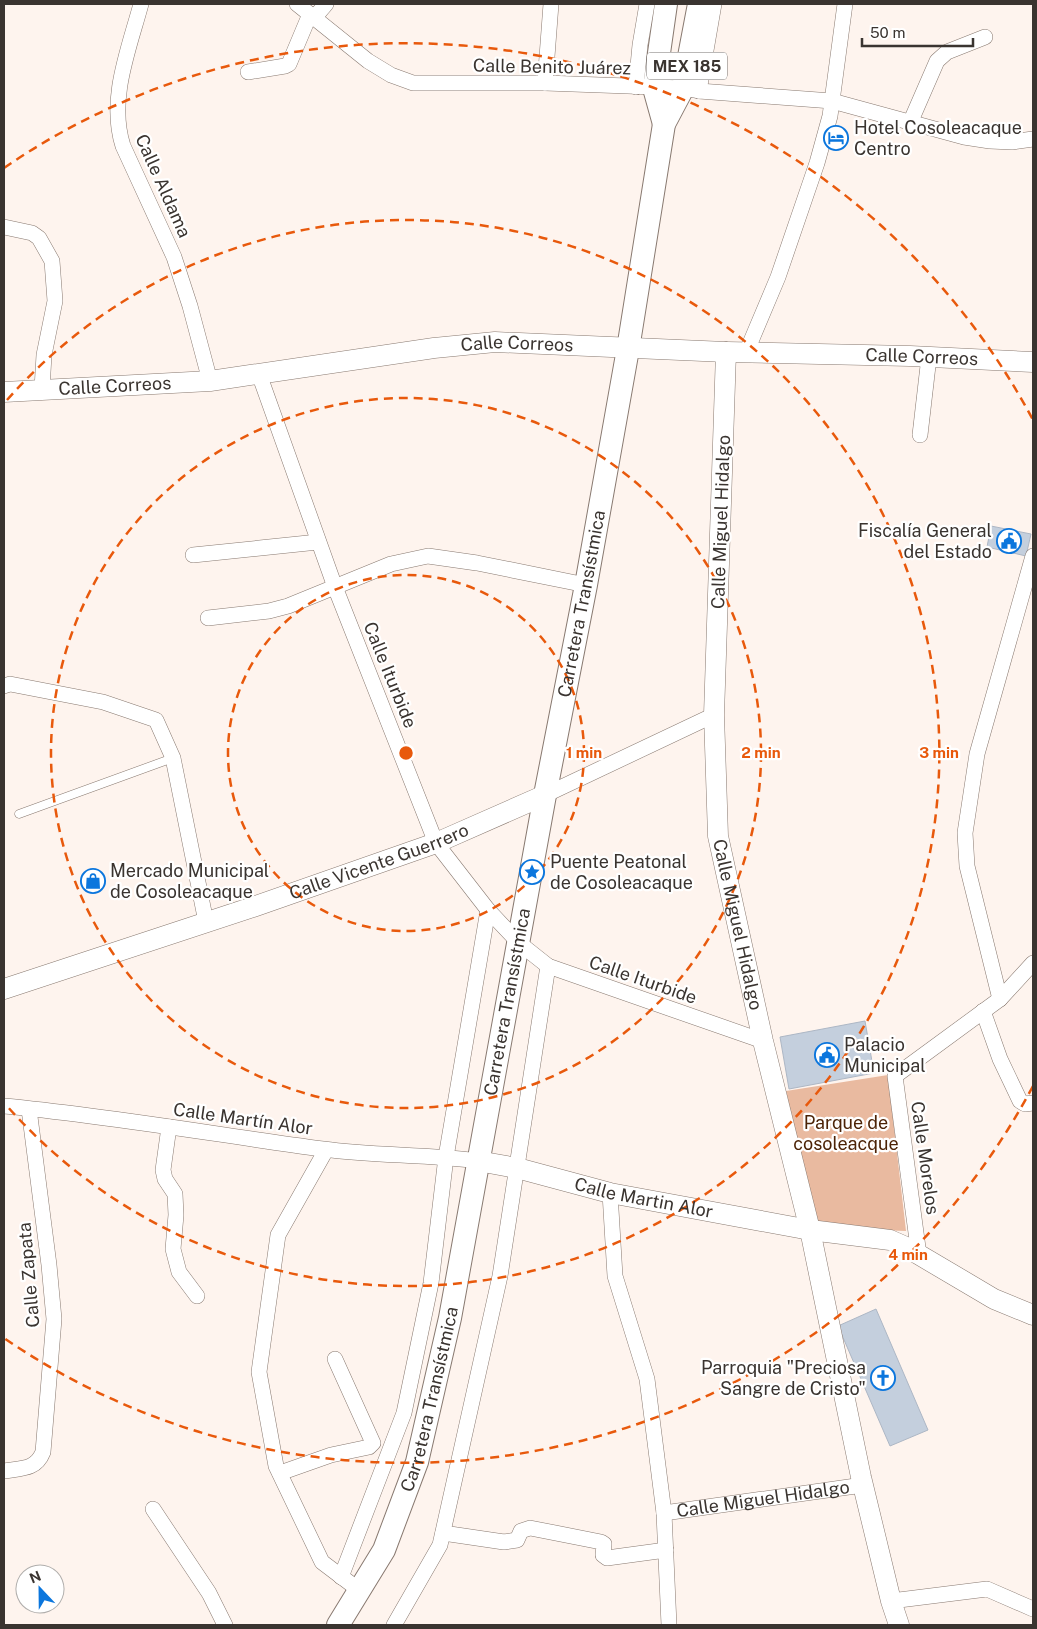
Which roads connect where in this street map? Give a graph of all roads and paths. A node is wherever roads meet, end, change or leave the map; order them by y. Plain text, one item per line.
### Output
1 (140, 4) edge
2 (297, 4) edge
3 (326, 4) edge
4 (551, 4) edge
5 (646, 4) edge
6 (666, 4) edge
7 (699, 4) edge
8 (714, 4) edge
9 (845, 4) edge
10 (312, 16) junction
11 (986, 37) dead end
12 (248, 72) dead end
13 (545, 83) junction
14 (645, 87) junction
15 (691, 90) junction
16 (832, 101) junction
17 (910, 123) junction
18 (664, 124) junction
19 (1033, 139) edge
20 (4, 227) edge
21 (628, 349) junction
22 (736, 353) junction
23 (929, 357) junction
24 (1033, 362) edge
25 (259, 374) junction
26 (210, 381) junction
27 (42, 389) junction
28 (4, 392) edge
29 (920, 435) dead end
30 (318, 542) junction
31 (193, 555) dead end
32 (1033, 556) edge
33 (586, 584) junction
34 (335, 587) junction
35 (208, 618) dead end
36 (4, 686) edge
37 (714, 715) junction
38 (173, 758) junction
39 (544, 796) junction
40 (19, 814) dead end
41 (436, 843) junction
42 (488, 910) junction
43 (206, 922) junction
44 (519, 943) junction
45 (1033, 963) edge
46 (548, 966) junction
47 (4, 989) edge
48 (1000, 999) junction
49 (983, 1012) junction
50 (763, 1042) junction
51 (1033, 1103) edge
52 (4, 1106) edge
53 (29, 1109) junction
54 (169, 1127) junction
55 (326, 1150) junction
56 (446, 1157) junction
57 (478, 1161) junction
58 (517, 1168) junction
59 (610, 1192) junction
60 (810, 1230) junction
61 (919, 1255) junction
62 (197, 1296) dead end
63 (1033, 1314) edge
64 (335, 1359) dead end
65 (4, 1471) edge
66 (280, 1474) junction
67 (863, 1485) junction
68 (153, 1509) dead end
69 (664, 1513) junction
70 (443, 1533) junction
71 (666, 1550) junction
72 (341, 1577) junction
73 (359, 1590) junction
74 (891, 1601) junction
75 (1033, 1609) edge
76 (225, 1625) edge
77 (338, 1625) edge
78 (394, 1625) edge
79 (669, 1625) edge
80 (899, 1625) edge

1 - 26 street, Calle Aldama
2 - 10 street, Calle Benito Juárez
3 - 10 street
4 - 13 street
5 - 14 street
6 - 14 main road, Carretera Transístmica / MEX 185
7 - 15 main road, Carretera Transístmica / MEX 185
8 - 15 street
9 - 16 street
10 - 12 street
10 - 13 street, Calle Benito Juárez
11 - 17 street
13 - 14 street, Calle Benito Juárez
14 - 15 street, Calle Benito Juárez
14 - 18 main road, Carretera Transístmica / MEX 185
15 - 16 street, Calle Benito Juárez
15 - 18 main road, Carretera Transístmica / MEX 185
16 - 17 street, Calle Benito Juárez
16 - 22 street
17 - 19 street, Calle Benito Juárez
18 - 21 main road, Carretera Transístmica / MEX 185
20 - 27 street
21 - 22 main road, Calle Correos
21 - 25 main road, Calle Correos
21 - 33 main road, Carretera Transístmica / MEX 185
22 - 23 main road, Calle Correos
22 - 37 main road, Calle Miguel Hidalgo
23 - 24 main road, Calle Correos
23 - 29 street
25 - 26 main road, Calle Correos
25 - 30 street, Calle Iturbide
26 - 27 main road, Calle Correos
27 - 28 main road, Calle Correos
30 - 31 street
30 - 34 street, Calle Iturbide
32 - 48 street
33 - 34 street
33 - 39 main road, Carretera Transístmica / MEX 185
34 - 35 street
34 - 41 street, Calle Iturbide
36 - 38 street
37 - 39 street, Calle Vicente Guerrero
37 - 50 main road, Calle Miguel Hidalgo
38 - 40 lane
38 - 43 street
39 - 41 main road, Calle Vicente Guerrero
39 - 44 main road, Carretera Transístmica / MEX 185
41 - 42 street, Calle Iturbide
41 - 43 main road, Calle Vicente Guerrero
42 - 44 street, Calle Iturbide
42 - 56 street
43 - 47 main road, Calle Vicente Guerrero
44 - 46 street, Calle Iturbide
44 - 57 main road, Carretera Transístmica / MEX 185
45 - 48 street, Calle Morelos
46 - 50 street, Calle Iturbide
46 - 58 street
48 - 49 street, Calle Morelos
49 - 51 street
49 - 61 street, Calle Morelos
50 - 60 main road, Calle Miguel Hidalgo
52 - 53 street, Calle Martín Alor
53 - 54 street, Calle Martín Alor
53 - 65 street, Calle Zapata
54 - 55 street, Calle Martín Alor
54 - 62 street
55 - 56 street, Calle Martín Alor
55 - 66 street
56 - 57 street, Calle Martín Alor
56 - 72 street
57 - 58 main road, Calle Martin Alor
57 - 73 main road, Carretera Transístmica / MEX 185
58 - 59 main road, Calle Martin Alor
58 - 70 street
59 - 60 main road, Calle Martin Alor
59 - 69 street
60 - 61 main road, Calle Martin Alor
60 - 67 main road, Calle Miguel Hidalgo
61 - 63 main road, Calle Martin Alor
64 - 66 street
66 - 72 street
67 - 69 street, Calle Miguel Hidalgo
67 - 74 main road, Calle Miguel Hidalgo
68 - 76 street
69 - 71 street
70 - 71 street
70 - 78 street
71 - 79 street
72 - 73 street
73 - 77 main road, Carretera Transístmica / MEX 185
74 - 75 street
74 - 80 main road, Calle Miguel Hidalgo

